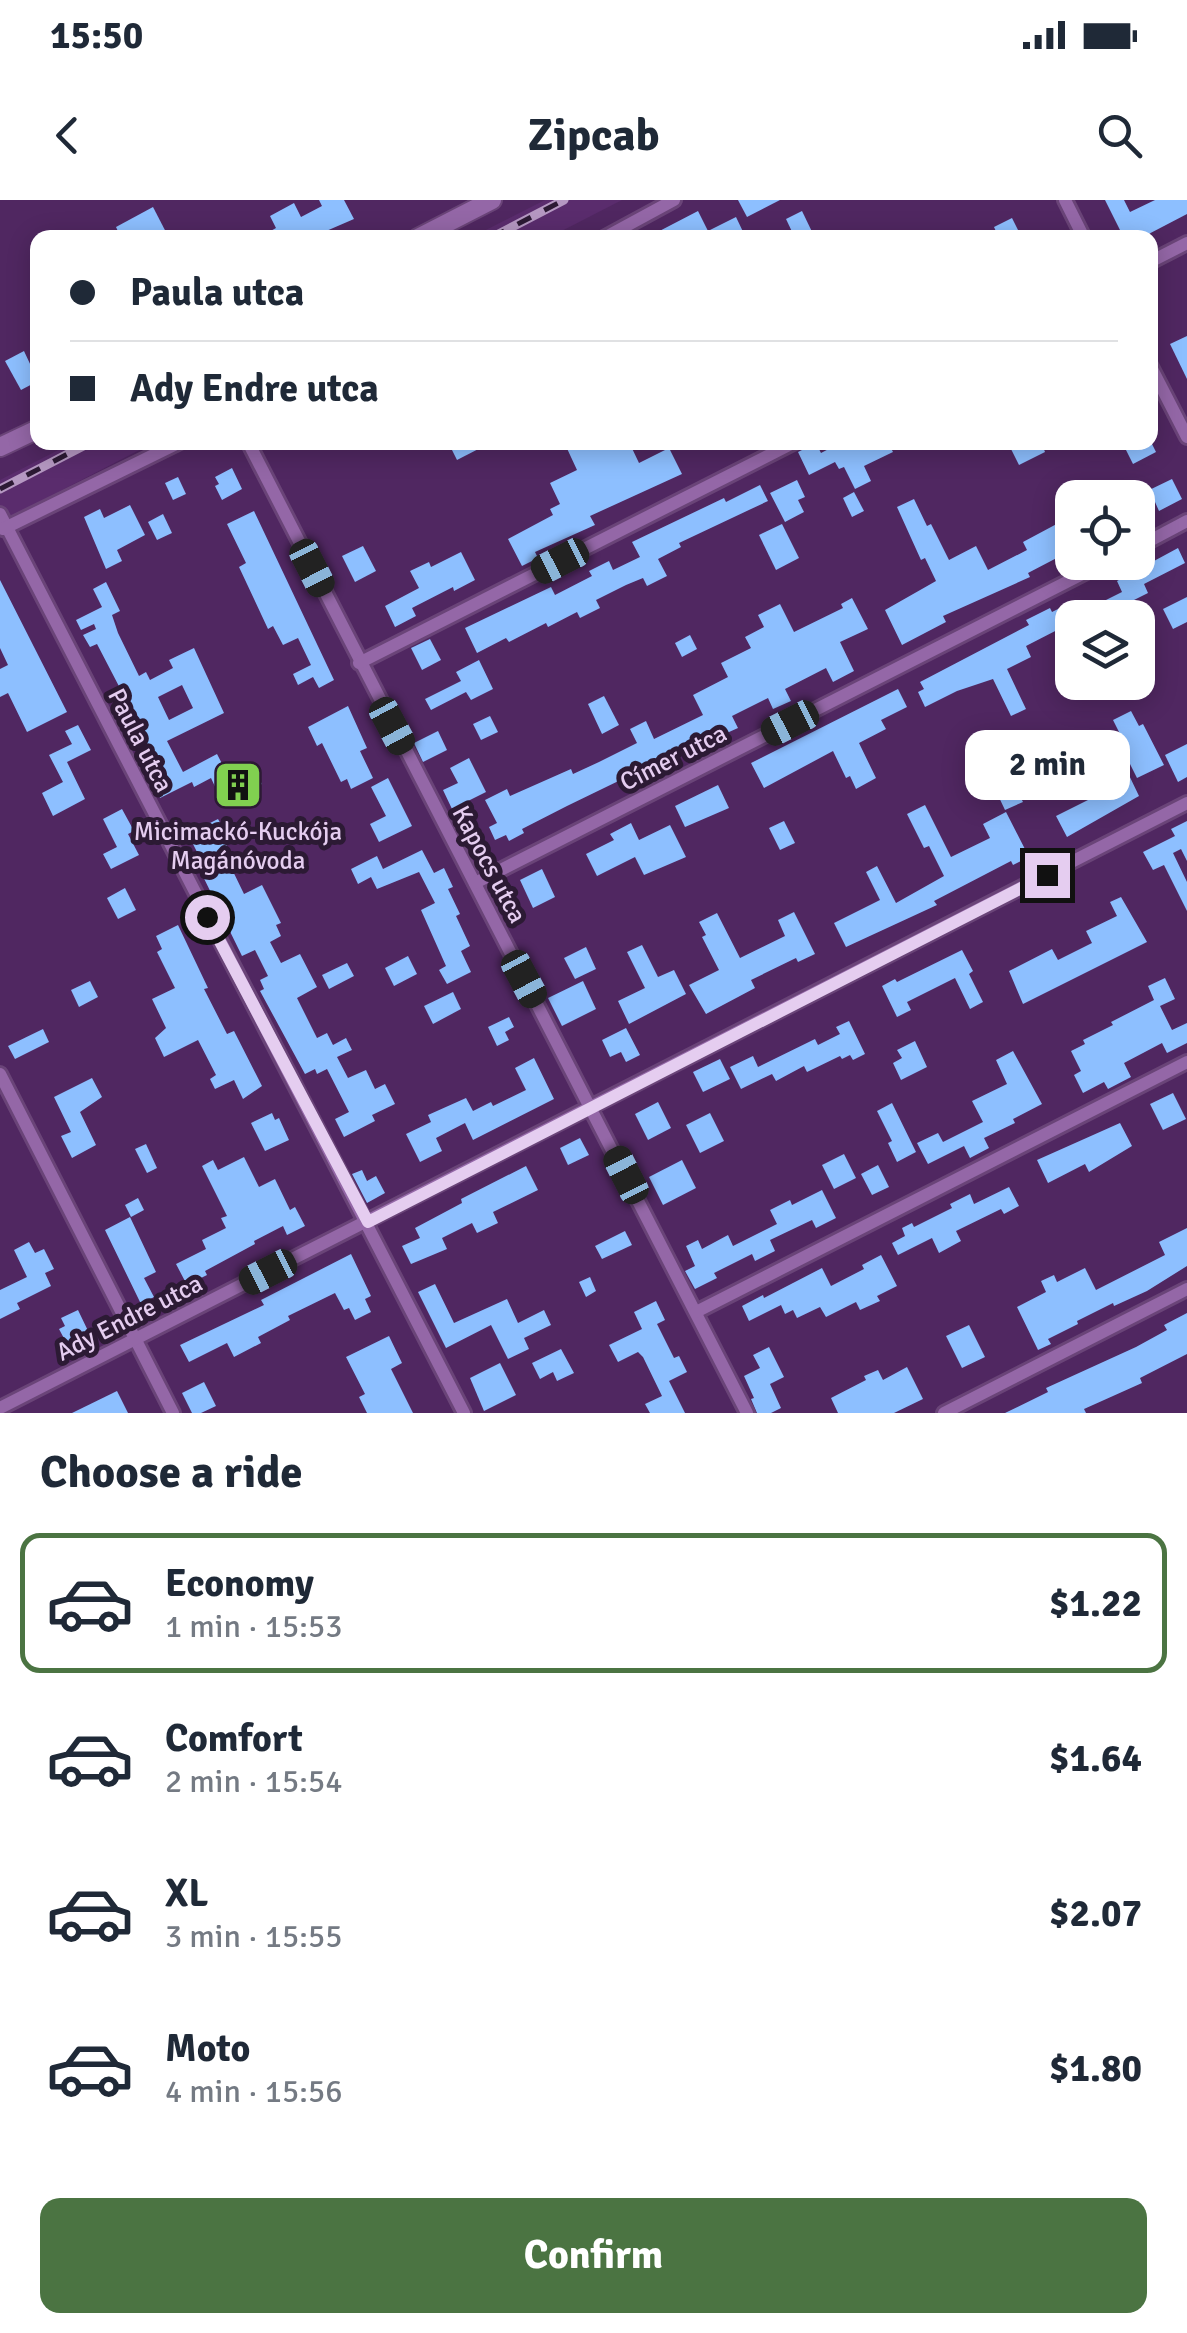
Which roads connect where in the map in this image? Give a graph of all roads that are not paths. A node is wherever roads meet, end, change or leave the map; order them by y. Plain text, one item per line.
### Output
1 (492, 200) edge
2 (674, 200) edge
3 (1065, 200) edge
4 (434, 230) edge
5 (619, 230) edge
6 (1080, 230) edge
7 (1187, 244) edge
8 (1158, 258) edge
9 (1158, 381) edge
10 (30, 433) edge
11 (1187, 437) edge
12 (0, 447) edge
13 (163, 450) edge
14 (252, 450) edge
15 (779, 450) edge
16 (1187, 521) edge
17 (2, 524) edge
18 (1155, 537) edge
19 (1071, 580) edge
20 (360, 663) junction
21 (1187, 803) edge
22 (475, 883) junction
23 (1187, 1062) edge
24 (0, 1074) edge
25 (590, 1106) junction
26 (368, 1222) junction
27 (1187, 1290) edge
28 (696, 1312) junction
29 (135, 1338) junction
30 (0, 1408) edge
31 (173, 1413) edge
32 (464, 1413) edge
33 (748, 1413) edge
34 (944, 1413) edge

1 - 4 main road
2 - 5 street
3 - 6 street
7 - 8 street
9 - 11 street
10 - 12 main road
13 - 17 street
14 - 20 street, Kapocs utca
15 - 20 street
16 - 18 street
17 - 26 street, Paula utca
19 - 22 street, Címer utca
20 - 22 street, Kapocs utca
21 - 25 street, Ady Endre utca
22 - 25 street, Kapocs utca
23 - 28 street
24 - 29 street
25 - 26 street, Ady Endre utca
25 - 28 street, Kapocs utca
26 - 29 street, Ady Endre utca
26 - 32 street, Paula utca
27 - 34 street
28 - 33 street, Kapocs utca
29 - 30 street, Ady Endre utca
29 - 31 street

